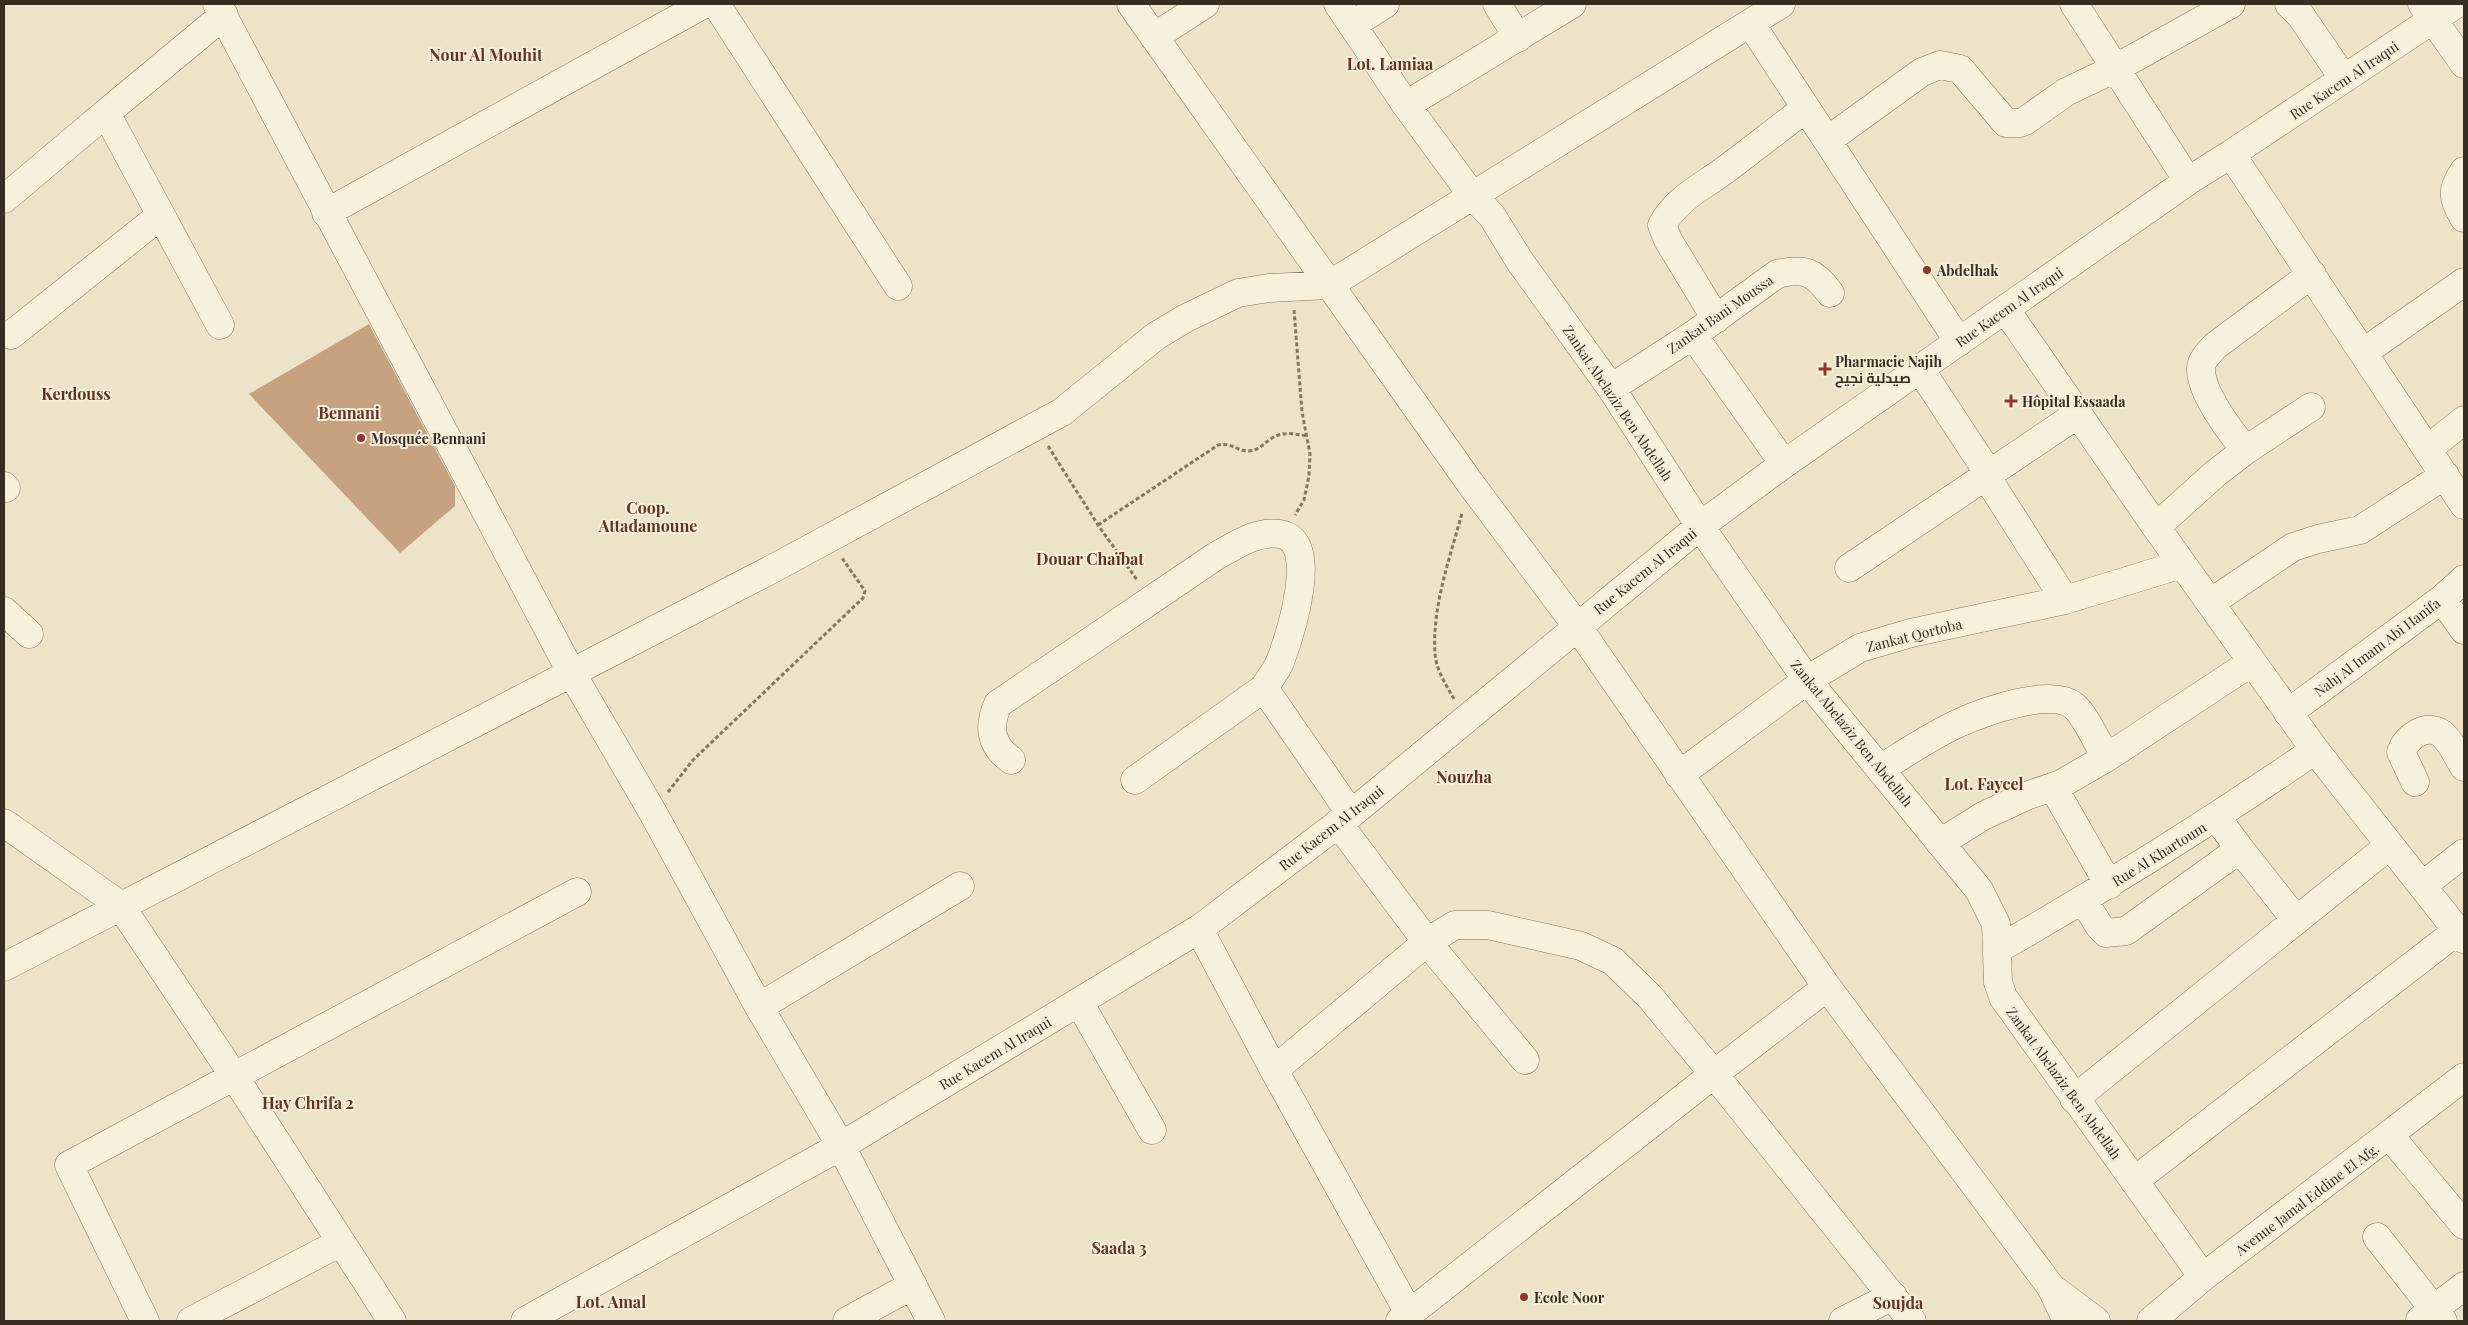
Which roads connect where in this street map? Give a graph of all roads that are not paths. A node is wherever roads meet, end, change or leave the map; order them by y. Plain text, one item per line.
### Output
1 (704, 4) edge
2 (716, 4) edge
3 (1131, 4) edge
4 (1205, 4) edge
5 (1385, 4) edge
6 (1497, 4) edge
7 (1572, 4) edge
8 (1781, 4) edge
9 (2074, 4) edge
10 (2231, 4) edge
11 (2289, 4) edge
12 (2456, 4) edge
13 (220, 9) edge
14 (2427, 12) edge
15 (1345, 14) edge
16 (1750, 24) junction
17 (1154, 37) junction
18 (1518, 38) junction
19 (2464, 64) edge
20 (2116, 68) junction
21 (2344, 79) junction
22 (1406, 105) junction
23 (1805, 108) junction
24 (106, 113) junction
25 (1828, 140) junction
26 (2231, 154) junction
27 (2464, 170) edge
28 (2188, 181) junction
29 (1472, 195) junction
30 (4, 199) edge
31 (161, 214) junction
32 (326, 214) junction
33 (2464, 218) edge
34 (2312, 274) junction
35 (2464, 282) edge
36 (1328, 285) junction
37 (898, 286) dead end
38 (1830, 293) dead end
39 (2006, 310) junction
40 (1716, 319) junction
41 (220, 325) dead end
42 (11, 335) dead end
43 (1693, 335) junction
44 (1959, 342) junction
45 (2364, 352) junction
46 (1920, 369) junction
47 (1612, 388) junction
48 (2311, 407) dead end
49 (2078, 414) junction
50 (2464, 420) edge
51 (2428, 449) junction
52 (2246, 450) junction
53 (1784, 464) junction
54 (1987, 475) junction
55 (2444, 475) junction
56 (2464, 505) edge
57 (1700, 526) junction
58 (2156, 528) junction
59 (2182, 564) junction
60 (1849, 568) dead end
61 (2464, 579) edge
62 (2442, 599) junction
63 (2065, 600) junction
64 (2210, 603) junction
65 (4, 611) edge
66 (1577, 626) junction
67 (2464, 630) edge
68 (29, 634) dead end
69 (2252, 662) junction
70 (570, 672) junction
71 (1806, 680) junction
72 (1264, 688) junction
73 (2288, 713) junction
74 (2315, 750) junction
75 (2106, 758) junction
76 (1011, 760) dead end
77 (2464, 768) edge
78 (1880, 769) junction
79 (1679, 775) junction
80 (1135, 780) dead end
81 (2416, 782) dead end
82 (2053, 787) junction
83 (2217, 818) junction
84 (1344, 819) junction
85 (4, 823) edge
86 (1940, 842) junction
87 (2390, 845) junction
88 (2240, 849) junction
89 (2464, 853) edge
90 (2109, 885) junction
91 (960, 886) dead end
92 (2422, 886) junction
93 (577, 892) dead end
94 (2083, 900) junction
95 (120, 905) junction
96 (2296, 920) junction
97 (1199, 929) junction
98 (2461, 935) edge
99 (1427, 942) junction
100 (1998, 949) junction
101 (4, 967) edge
102 (1827, 987) junction
103 (1080, 1002) junction
104 (759, 1007) junction
105 (1525, 1060) dead end
106 (1274, 1070) junction
107 (1714, 1074) junction
108 (234, 1076) junction
109 (2464, 1077) edge
110 (2074, 1099) junction
111 (1152, 1130) dead end
112 (2390, 1136) junction
113 (841, 1146) junction
114 (2134, 1182) junction
115 (2464, 1226) edge
116 (2377, 1237) dead end
117 (341, 1242) junction
118 (2203, 1277) junction
119 (913, 1285) junction
120 (2464, 1286) edge
121 (2051, 1287) junction
122 (1893, 1296) junction
123 (1404, 1317) edge
124 (2432, 1317) edge
125 (145, 1321) edge
126 (191, 1321) edge
127 (392, 1321) edge
128 (525, 1321) edge
129 (847, 1321) edge
130 (931, 1321) edge
131 (1843, 1321) edge
132 (1912, 1321) edge
133 (2067, 1321) edge
134 (2096, 1321) edge
135 (2151, 1321) edge

1 - 32 street
2 - 37 street
3 - 17 street
4 - 17 street
5 - 15 street
6 - 18 street
7 - 18 street
8 - 16 street
9 - 20 street
10 - 20 street
11 - 21 street
12 - 14 street, Rue Kacem Al Iraqui
13 - 24 street
13 - 32 street
14 - 19 street
14 - 21 street, Rue Kacem Al Iraqui
15 - 22 street, Zankat Abelaziz Ben Abdellah
16 - 23 street
16 - 29 street
17 - 36 street
18 - 22 street
20 - 25 street
20 - 28 street
21 - 26 street, Rue Kacem Al Iraqui
22 - 29 street, Zankat Abelaziz Ben Abdellah
23 - 25 street
23 - 40 street
24 - 30 street
24 - 31 street
25 - 44 street
26 - 28 street, Rue Kacem Al Iraqui
26 - 34 street
27 - 33 street
28 - 39 street, Rue Kacem Al Iraqui
29 - 36 street
29 - 47 street, Zankat Abelaziz Ben Abdellah
31 - 41 street
31 - 42 street
32 - 70 street
34 - 45 street
34 - 52 street
35 - 45 street
36 - 66 street
36 - 70 street
38 - 40 street, Zankat Bani Moussa
39 - 44 street, Rue Kacem Al Iraqui
39 - 49 street
40 - 43 street, Zankat Bani Moussa
43 - 47 street, Zankat Bani Moussa
43 - 53 street
44 - 46 street, Rue Kacem Al Iraqui
45 - 51 street
46 - 53 street, Rue Kacem Al Iraqui
46 - 54 street
47 - 57 street, Zankat Abelaziz Ben Abdellah
48 - 52 street
49 - 54 street
49 - 58 street
50 - 51 street
51 - 55 street
52 - 58 street
53 - 57 street, Rue Kacem Al Iraqui
54 - 60 street
54 - 63 street
55 - 56 street
55 - 64 street
57 - 66 street, Rue Kacem Al Iraqui
57 - 71 street, Zankat Abelaziz Ben Abdellah
58 - 59 street
59 - 63 street, Zankat Qortoba
59 - 64 street
61 - 62 street, Nahj Al Imam Abi Hanifa
62 - 67 street
62 - 73 street, Nahj Al Imam Abi Hanifa
63 - 71 street, Zankat Qortoba
64 - 69 street
65 - 68 street
66 - 79 street
66 - 84 street, Rue Kacem Al Iraqui
69 - 73 street
69 - 75 street
70 - 95 street
70 - 104 street
71 - 78 street, Zankat Abelaziz Ben Abdellah
71 - 79 street, Zankat Qortoba
72 - 76 street
72 - 80 street
72 - 84 street
73 - 74 street
74 - 83 street, Rue Al Khartoum
74 - 87 street
75 - 78 street
75 - 82 street
77 - 81 street
78 - 86 street, Zankat Abelaziz Ben Abdellah
79 - 102 street
82 - 86 street
82 - 90 street
83 - 88 street
83 - 90 street, Rue Al Khartoum
84 - 97 street, Rue Kacem Al Iraqui
84 - 99 street
85 - 95 street
86 - 100 street, Zankat Abelaziz Ben Abdellah
87 - 92 street
87 - 96 street
88 - 94 street
88 - 96 street
89 - 92 street
90 - 94 street, Rue Al Khartoum
91 - 104 street
92 - 98 street
93 - 108 street
94 - 100 street, Rue Al Khartoum
95 - 101 street
95 - 108 street
96 - 110 street
97 - 103 street, Rue Kacem Al Iraqui
97 - 106 street
98 - 114 street
99 - 105 street
99 - 106 street
99 - 107 street
100 - 110 street, Zankat Abelaziz Ben Abdellah
102 - 107 street
102 - 121 street
103 - 111 street
103 - 113 street, Rue Kacem Al Iraqui
104 - 113 street
106 - 123 street
107 - 122 street
107 - 123 street
108 - 117 street
108 - 125 street
109 - 112 street, Avenue Jamal Eddine El Afg.
110 - 114 street, Zankat Abelaziz Ben Abdellah
112 - 115 street
112 - 118 street, Avenue Jamal Eddine El Afg.
113 - 119 street
113 - 128 street, Rue Kacem Al Iraqui
114 - 118 street, Zankat Abelaziz Ben Abdellah
116 - 124 street
117 - 126 street
117 - 127 street
118 - 135 street, Avenue Jamal Eddine El Afg.
119 - 129 street
119 - 130 street
120 - 124 street
121 - 133 street
121 - 134 street
122 - 131 street
122 - 132 street

